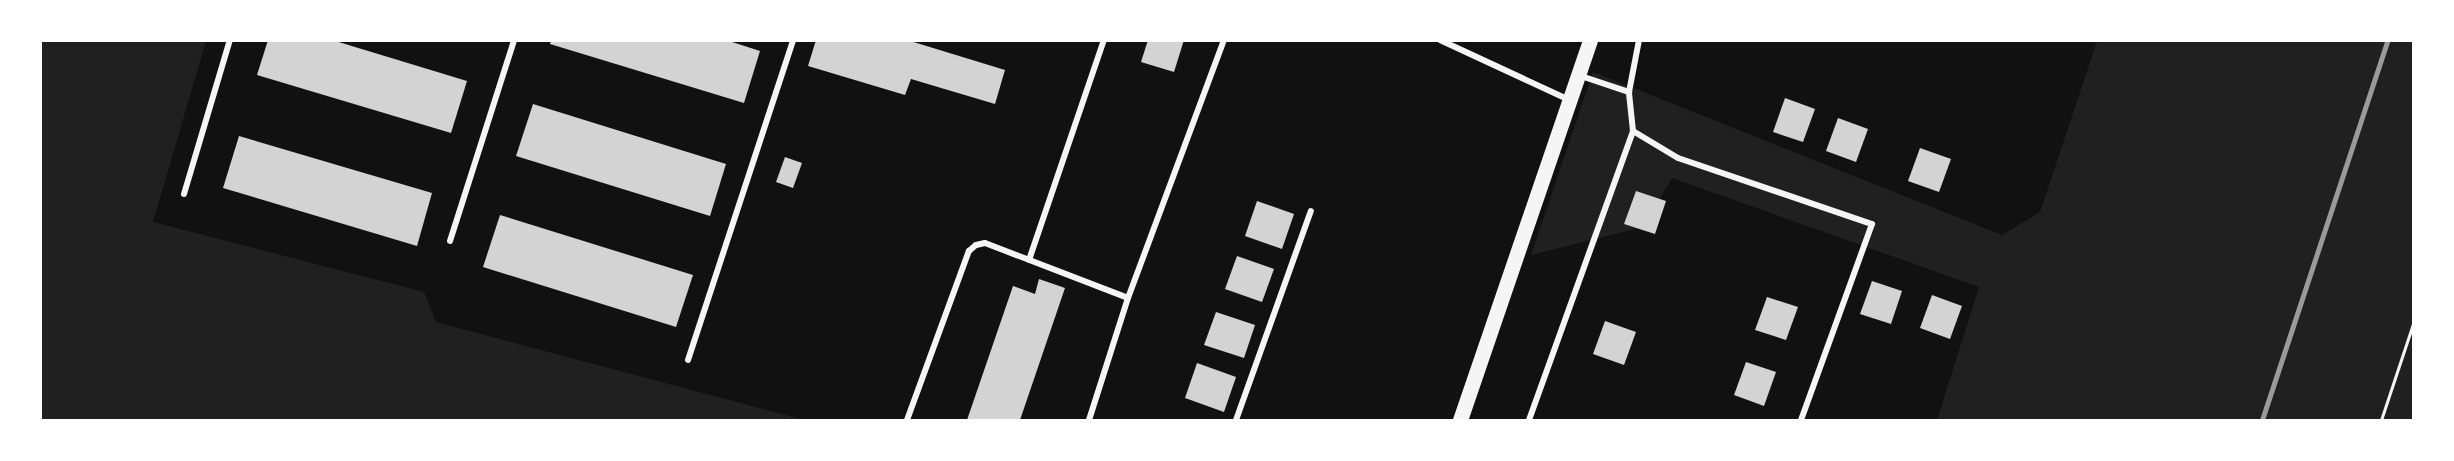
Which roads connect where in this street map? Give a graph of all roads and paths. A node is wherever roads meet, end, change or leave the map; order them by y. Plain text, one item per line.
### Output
1 (230, 40) edge
2 (514, 40) edge
3 (793, 40) edge
4 (1104, 40) edge
5 (1224, 40) edge
6 (1440, 40) edge
7 (1590, 40) edge
8 (1639, 40) edge
9 (1578, 75) junction
10 (1629, 92) junction
11 (1569, 100) junction
12 (1633, 131) junction
13 (184, 194) dead end
14 (1311, 211) dead end
15 (450, 241) dead end
16 (1029, 260) junction
17 (1128, 298) junction
18 (2414, 321) edge
19 (688, 360) dead end
20 (907, 420) edge
21 (1089, 420) edge
22 (1236, 420) edge
23 (1460, 420) edge
24 (1529, 420) edge
25 (1801, 420) edge
26 (2381, 420) edge

1 - 13 street
2 - 15 street
3 - 19 street
4 - 16 street
5 - 17 street
6 - 11 street
7 - 9 main road
8 - 10 street
9 - 10 street
9 - 11 main road
10 - 12 street
11 - 23 main road
12 - 24 street
12 - 25 street
14 - 22 street
16 - 17 street
16 - 20 street
17 - 21 street
18 - 26 path

